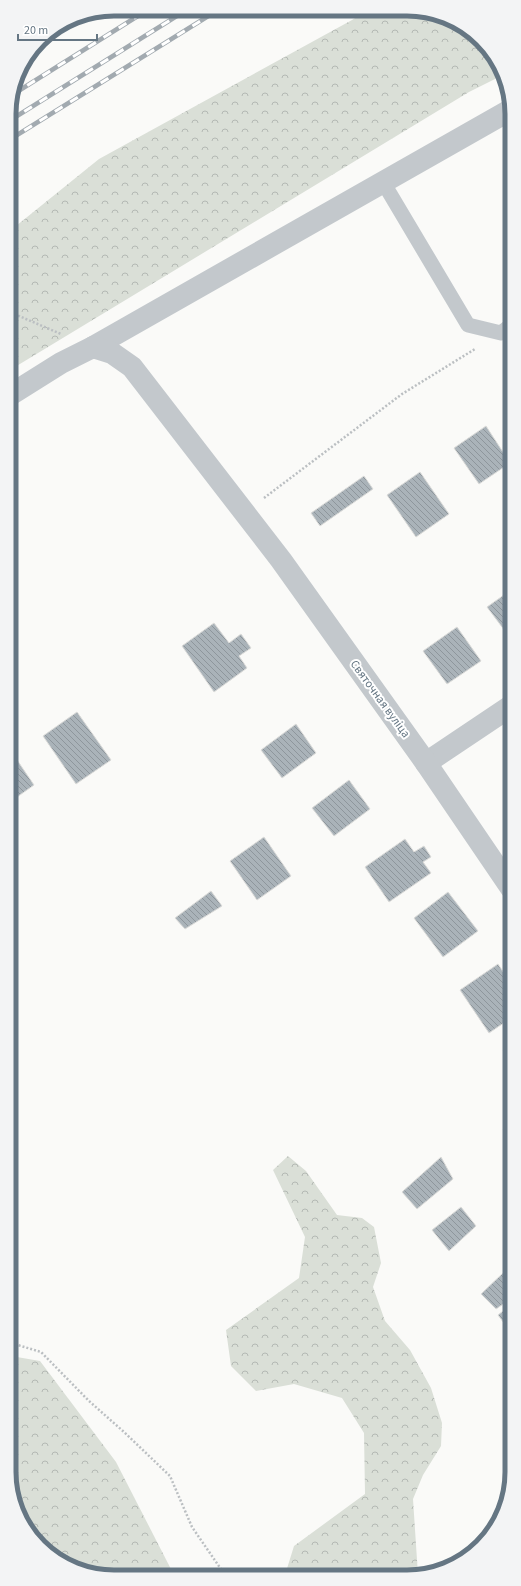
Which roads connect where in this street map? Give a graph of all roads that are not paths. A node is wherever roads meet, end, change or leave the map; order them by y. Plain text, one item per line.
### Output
1 (505, 113) edge
2 (383, 182) junction
3 (505, 329) edge
4 (93, 347) junction
5 (16, 392) edge
6 (505, 710) edge
7 (426, 763) junction
8 (505, 879) edge

1 - 2 street
2 - 3 lane
2 - 4 street
4 - 5 street
4 - 7 street, Святочная вуліца
6 - 7 street
7 - 8 street, Святочная вуліца

